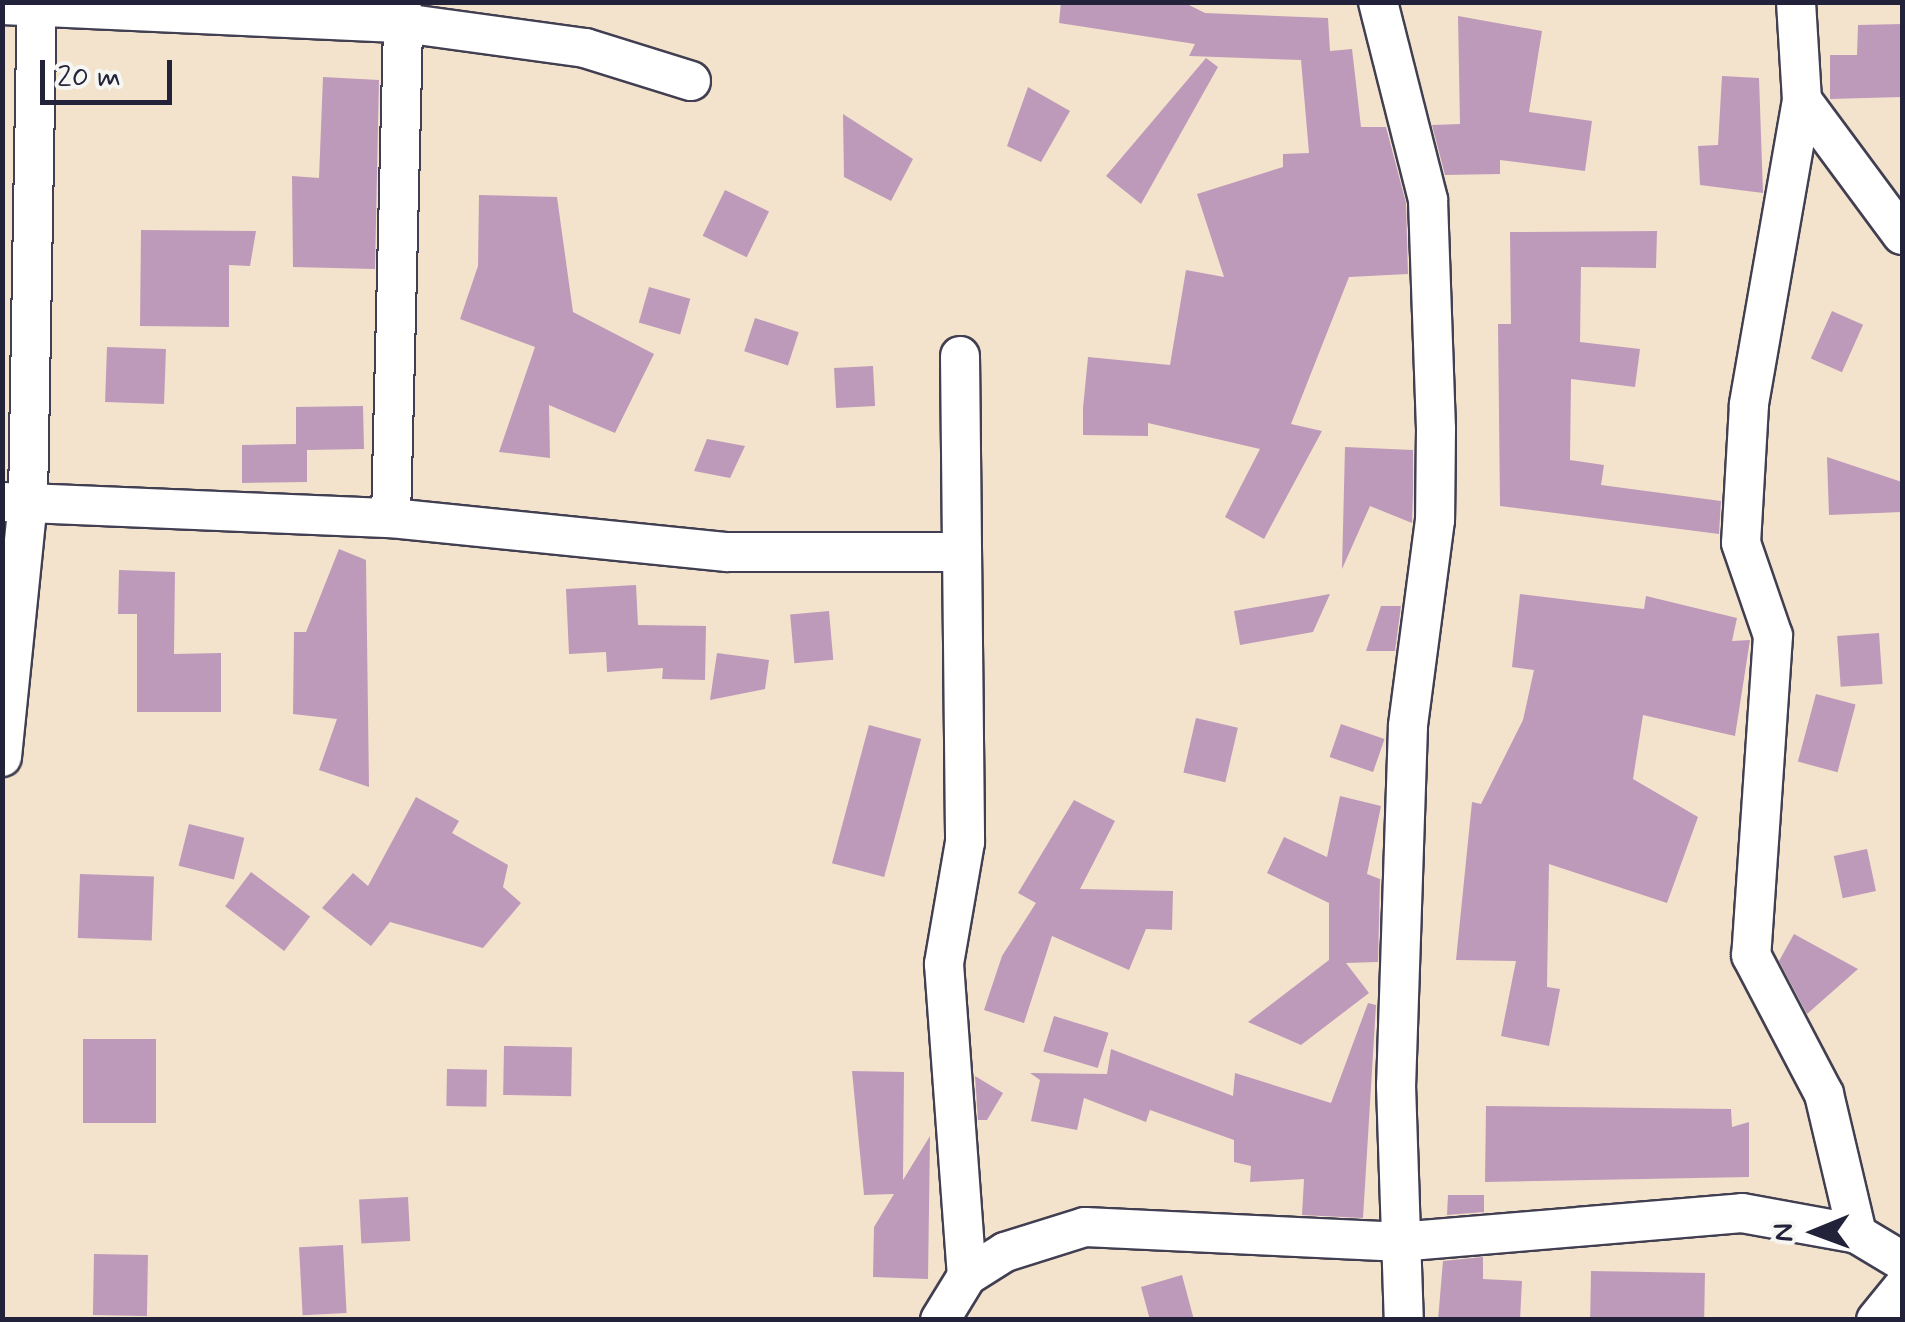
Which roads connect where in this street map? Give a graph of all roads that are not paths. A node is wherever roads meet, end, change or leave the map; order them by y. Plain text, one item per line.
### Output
1 (1378, 2) edge
2 (1796, 2) edge
3 (26, 4) edge
4 (402, 13) edge
5 (691, 81) dead end
6 (1802, 100) junction
7 (1902, 235) edge
8 (960, 356) dead end
9 (15, 502) edge
10 (390, 518) junction
11 (956, 552) junction
12 (2, 757) edge
13 (1858, 1234) junction
14 (1398, 1242) junction
15 (1902, 1262) edge
16 (967, 1276) junction
17 (1902, 1288) edge
18 (940, 1320) edge
19 (1404, 1320) edge
20 (1876, 1320) edge

1 - 14 street
2 - 6 street
3 - 4 street
3 - 9 street
4 - 5 street
4 - 10 street
6 - 7 street
6 - 13 street
8 - 11 street
9 - 10 street
9 - 12 street
10 - 11 street
11 - 16 street
13 - 14 street
13 - 15 street
14 - 16 street
14 - 19 street
16 - 18 street
17 - 20 street

